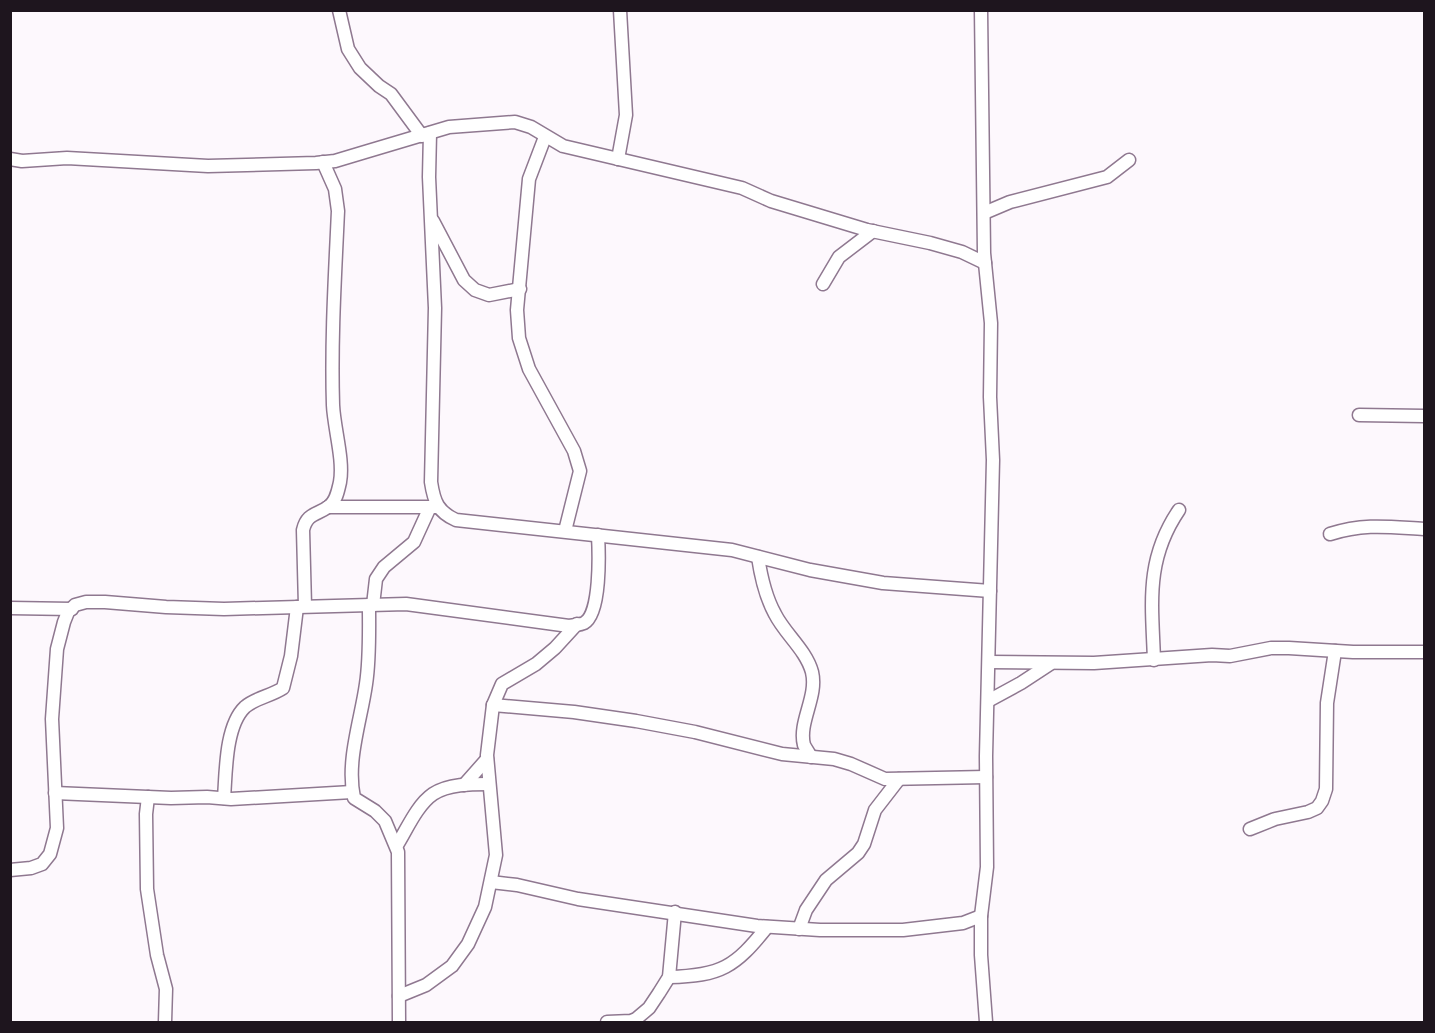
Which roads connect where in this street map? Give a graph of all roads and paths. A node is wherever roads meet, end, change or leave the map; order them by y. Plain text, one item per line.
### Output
1 (339, 10) edge
2 (620, 10) edge
3 (981, 10) edge
4 (426, 134) junction
5 (545, 137) junction
6 (10, 159) edge
7 (618, 159) junction
8 (1129, 160) dead end
9 (323, 162) junction
10 (984, 213) junction
11 (432, 219) junction
12 (873, 231) junction
13 (984, 244) junction
14 (962, 252) junction
15 (985, 263) junction
16 (823, 284) dead end
17 (520, 289) junction
18 (1359, 415) dead end
19 (1425, 416) edge
20 (328, 507) junction
21 (434, 507) junction
22 (1179, 510) dead end
23 (1425, 529) edge
24 (565, 531) junction
25 (1330, 534) dead end
26 (598, 535) junction
27 (758, 557) junction
28 (990, 591) junction
29 (371, 605) junction
30 (301, 607) junction
31 (10, 608) edge
32 (72, 609) junction
33 (577, 624) junction
34 (1335, 651) junction
35 (1425, 652) edge
36 (1154, 660) junction
37 (989, 662) junction
38 (1050, 664) junction
39 (988, 701) junction
40 (493, 705) junction
41 (811, 757) junction
42 (487, 759) junction
43 (986, 777) junction
44 (899, 779) junction
45 (489, 784) junction
46 (464, 785) junction
47 (352, 792) junction
48 (55, 793) junction
49 (148, 797) junction
50 (224, 798) junction
51 (1250, 829) dead end
52 (397, 845) junction
53 (10, 870) edge
54 (491, 882) junction
55 (675, 912) junction
56 (981, 916) junction
57 (767, 927) junction
58 (799, 929) junction
59 (669, 977) junction
60 (399, 996) junction
61 (165, 1023) edge
62 (399, 1023) edge
63 (607, 1023) edge
64 (986, 1023) edge

1 - 4 street
2 - 7 street
3 - 10 street
4 - 5 street
4 - 9 street
4 - 11 street
5 - 7 street
5 - 17 street
6 - 9 street
7 - 12 street
8 - 10 street
9 - 20 street
10 - 13 street
11 - 17 street
11 - 21 street
12 - 14 street
12 - 16 street
13 - 14 street
13 - 15 street
14 - 15 street
15 - 28 street
17 - 24 street
18 - 19 street
20 - 21 street
20 - 30 street
21 - 24 street
21 - 29 street
22 - 36 street
23 - 25 street
24 - 26 street
26 - 27 street
26 - 33 street
27 - 28 street
27 - 41 street
28 - 37 street
29 - 30 street
29 - 33 street
29 - 47 street
30 - 32 street
30 - 50 street
31 - 32 street
32 - 48 street
33 - 40 street
34 - 35 street
34 - 36 street
34 - 51 street
36 - 38 street
37 - 38 street
37 - 39 street
38 - 39 street
39 - 43 street
40 - 41 street
40 - 42 street
41 - 44 street
42 - 45 street
42 - 46 street
43 - 44 street
43 - 56 street
44 - 58 street
45 - 46 street
45 - 54 street
46 - 52 street
47 - 50 street
47 - 52 street
48 - 49 street
48 - 53 street
49 - 50 street
49 - 61 street
52 - 60 street
54 - 55 street
54 - 60 street
55 - 57 street
55 - 59 street
56 - 58 street
56 - 64 street
57 - 58 street
57 - 59 street
59 - 63 street
60 - 62 street

